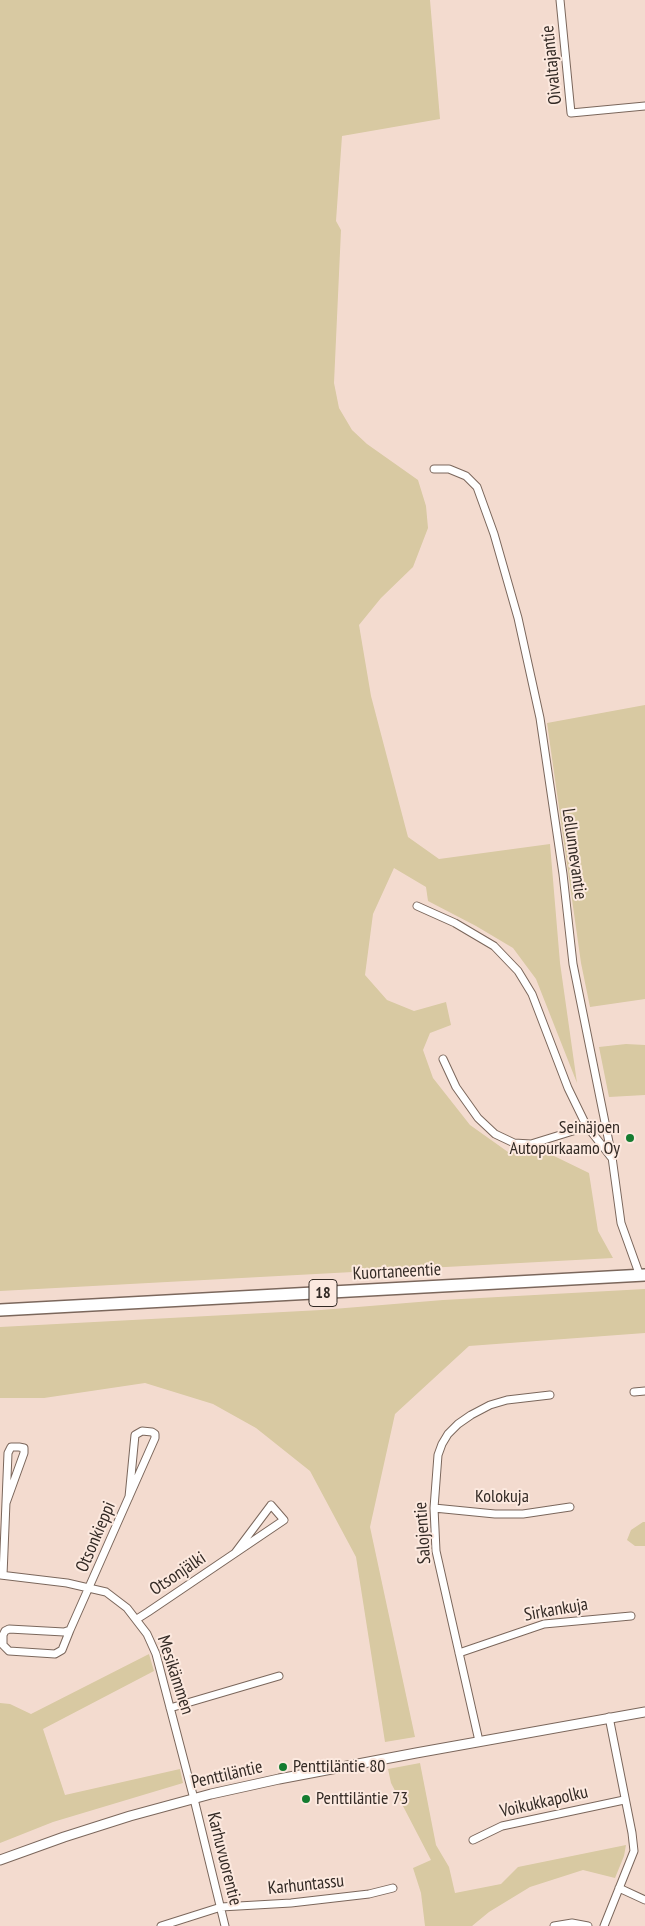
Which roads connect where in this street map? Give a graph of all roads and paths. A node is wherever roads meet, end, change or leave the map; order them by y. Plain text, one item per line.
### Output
1 (560, 0) edge
2 (645, 106) edge
3 (434, 469) dead end
4 (417, 906) dead end
5 (444, 1059) dead end
6 (586, 1125) junction
7 (612, 1157) junction
8 (642, 1276) edge
9 (0, 1310) edge
10 (645, 1391) edge
11 (634, 1392) dead end
12 (550, 1395) dead end
13 (129, 1497) junction
14 (6, 1503) junction
15 (570, 1507) dead end
16 (434, 1508) junction
17 (236, 1553) junction
18 (2, 1575) edge
19 (90, 1588) junction
20 (631, 1616) dead end
21 (137, 1619) junction
22 (70, 1630) junction
23 (459, 1654) junction
24 (279, 1676) dead end
25 (170, 1708) junction
26 (645, 1712) edge
27 (609, 1717) junction
28 (480, 1741) junction
29 (194, 1799) junction
30 (624, 1800) junction
31 (473, 1840) dead end
32 (0, 1860) edge
33 (393, 1888) dead end
34 (619, 1888) junction
35 (645, 1900) edge
36 (221, 1907) junction
37 (161, 1926) edge
38 (225, 1926) edge
39 (554, 1926) edge
40 (588, 1926) edge
41 (604, 1926) edge

1 - 2 street, Oivaltajantie
3 - 7 street, Lellunnevantie
4 - 6 street
5 - 6 street
6 - 7 street
7 - 8 street, Lellunnevantie
8 - 9 highway, Kuortaneentie / 18
10 - 11 street
12 - 16 street, Salojentie
13 - 13 street, Otsonkieppi
13 - 19 street, Otsonkieppi
14 - 14 street
14 - 18 street
15 - 16 street, Kolokuja
16 - 23 street, Salojentie
17 - 17 street, Otsonjälki
17 - 21 street, Otsonjälki
18 - 19 street, Mesikämmen
19 - 21 street, Mesikämmen
19 - 22 street, Otsonkieppi
20 - 23 street, Sirkankuja
21 - 25 street, Mesikämmen
22 - 22 street, Otsonkieppi
23 - 28 street, Salojentie
24 - 25 street
25 - 29 street, Mesikämmen
26 - 27 street, Penttiläntie
27 - 28 street, Penttiläntie
27 - 30 street
28 - 29 street, Penttiläntie
29 - 32 street, Penttiläntie
29 - 36 street, Karhuvuorentie
30 - 31 street, Voikukkapolku
30 - 34 street
33 - 36 street, Karhuntassu
34 - 35 street
34 - 41 street
36 - 37 street, Karhuntassu
36 - 38 street, Karhuvuorentie
39 - 40 street

